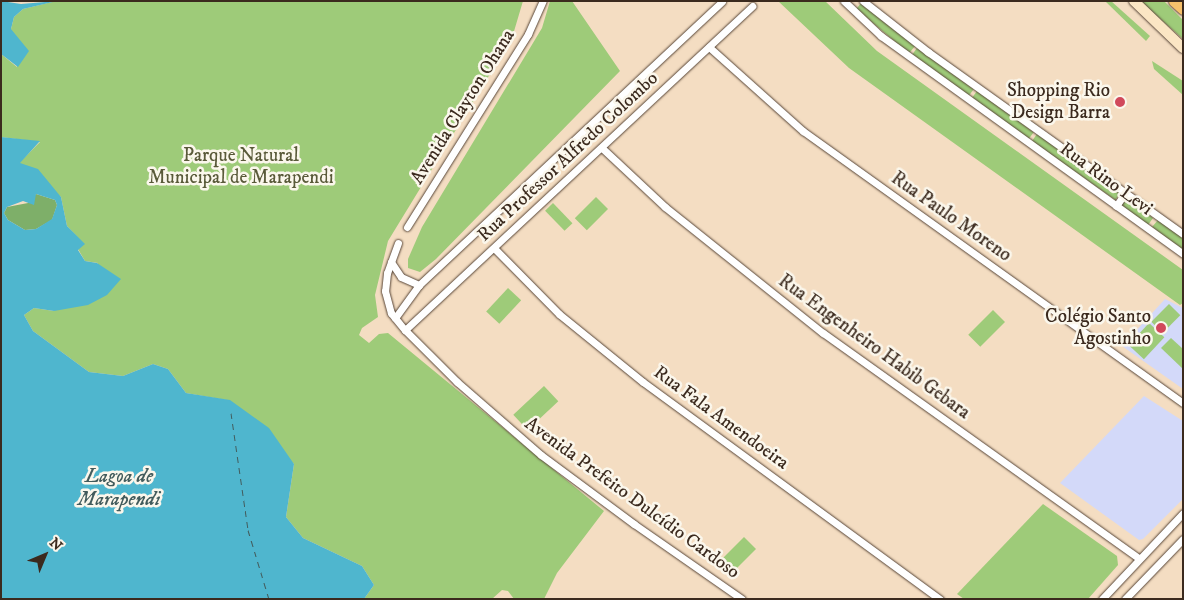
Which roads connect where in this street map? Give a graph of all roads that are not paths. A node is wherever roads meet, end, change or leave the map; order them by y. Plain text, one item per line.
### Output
1 (543, 1) edge
2 (722, 1) edge
3 (844, 1) edge
4 (863, 1) edge
5 (1134, 1) edge
6 (1174, 1) edge
7 (753, 6) dead end
8 (1183, 10) edge
9 (709, 47) junction
10 (1183, 48) edge
11 (602, 148) junction
12 (1124, 193) junction
13 (1116, 206) junction
14 (407, 227) dead end
15 (1183, 234) edge
16 (398, 243) dead end
17 (494, 248) junction
18 (1183, 254) edge
19 (391, 262) junction
20 (419, 285) junction
21 (395, 318) junction
22 (405, 330) junction
23 (1183, 403) edge
24 (1183, 513) edge
25 (1183, 539) edge
26 (1139, 558) junction
27 (742, 599) edge
28 (940, 599) edge
29 (1102, 599) edge
30 (1125, 599) edge

1 - 14 street, Avenida Clayton Ohana
2 - 20 street, Rua Professor Alfredo Colombo
3 - 13 street, Rua Rino Levi
4 - 12 street, Rua Rino Levi
5 - 10 main road
6 - 8 highway
7 - 9 street, Rua Professor Alfredo Colombo
9 - 11 street, Rua Professor Alfredo Colombo
9 - 23 street, Rua Paulo Moreno
11 - 17 street, Rua Professor Alfredo Colombo
11 - 26 street, Rua Engenheiro Habib Gebara
12 - 13 street
12 - 15 street, Rua Rino Levi
13 - 18 street, Rua Rino Levi
16 - 19 street
17 - 22 street, Rua Professor Alfredo Colombo
17 - 28 street, Rua Fala Amendoeira
19 - 20 street
19 - 21 street
20 - 21 street, Rua Professor Alfredo Colombo
21 - 22 street, Avenida Prefeito Dulcídio Cardoso
22 - 27 street, Avenida Prefeito Dulcídio Cardoso
24 - 26 street
25 - 30 street
26 - 29 street

